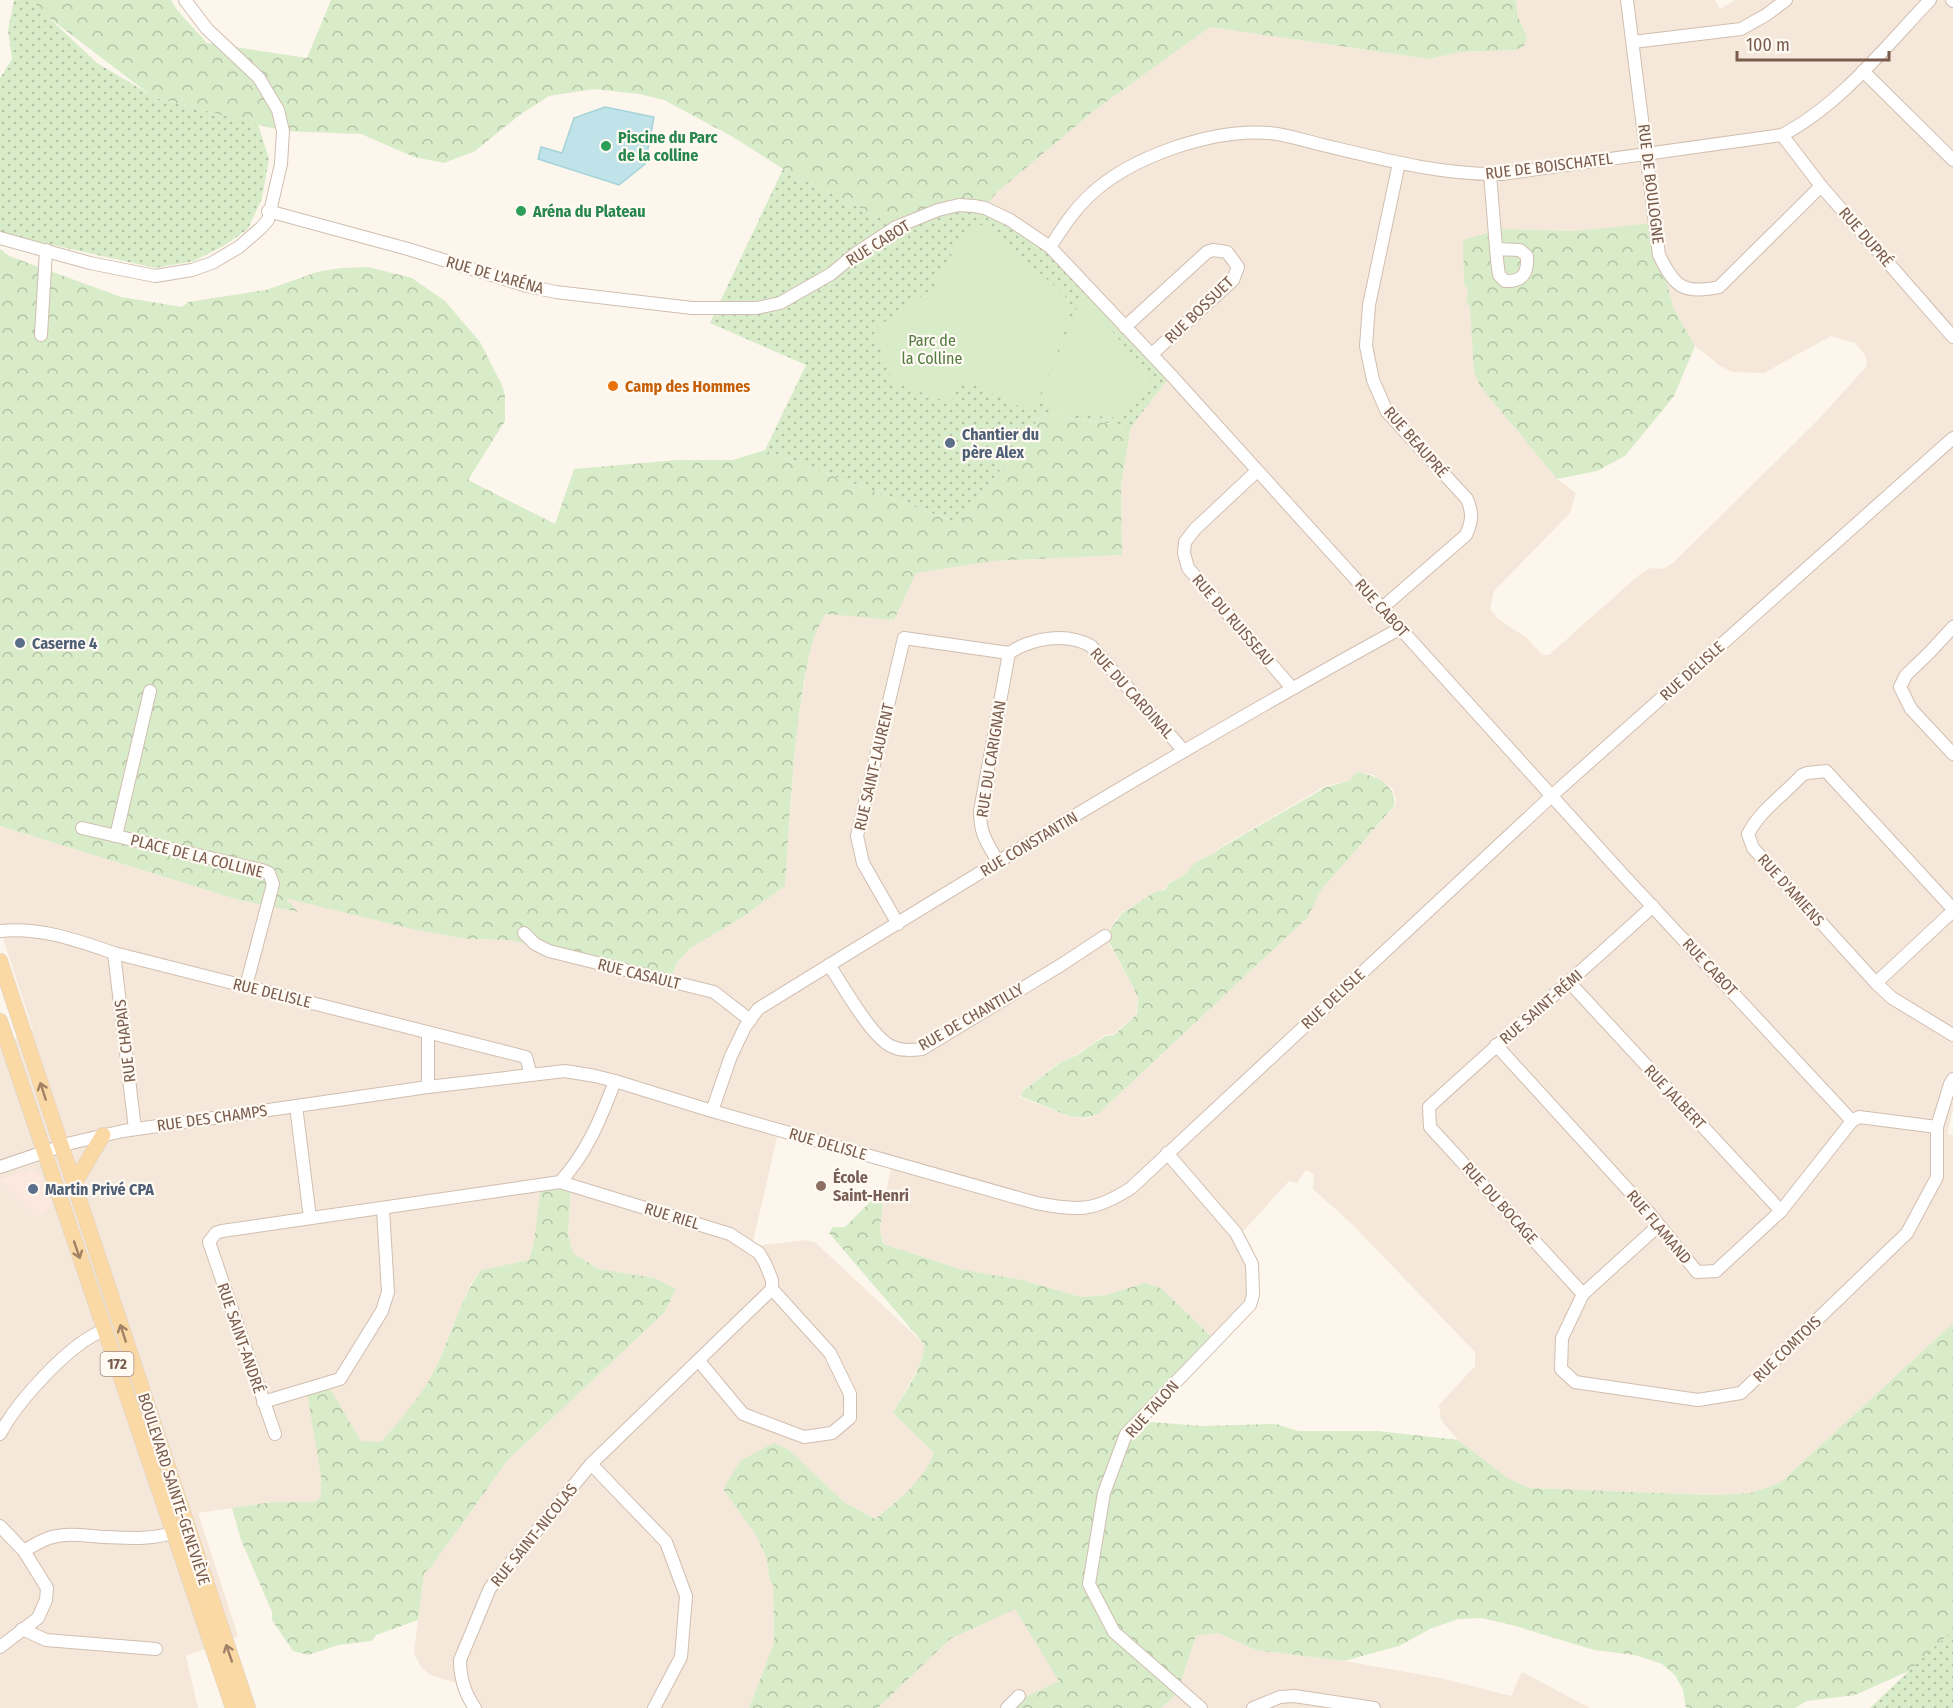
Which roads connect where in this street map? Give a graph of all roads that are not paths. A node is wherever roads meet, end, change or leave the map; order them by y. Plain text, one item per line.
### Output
1 (184, 0) edge
2 (1627, 0) edge
3 (1786, 0) edge
4 (1930, 0) edge
5 (1633, 42) junction
6 (1863, 71) junction
7 (1782, 135) junction
8 (1647, 154) junction
9 (1953, 160) edge
10 (1399, 163) junction
11 (1490, 174) junction
12 (1821, 186) junction
13 (268, 211) junction
14 (0, 238) edge
15 (1050, 247) junction
16 (1496, 249) dead end
17 (46, 250) junction
18 (796, 295) joint
19 (1125, 327) junction
20 (41, 335) dead end
21 (1953, 337) edge
22 (1152, 354) junction
23 (1953, 438) edge
24 (1257, 471) junction
25 (1382, 608) junction
26 (1953, 627) edge
27 (1401, 628) junction
28 (1009, 653) junction
29 (1292, 688) junction
30 (150, 691) dead end
31 (1184, 751) junction
32 (1953, 754) edge
33 (1553, 796) junction
34 (82, 828) dead end
35 (116, 836) junction
36 (998, 862) junction
37 (1653, 906) junction
38 (1953, 910) edge
39 (898, 924) junction
40 (0, 931) edge
41 (524, 933) dead end
42 (1105, 936) dead end
43 (114, 953) junction
44 (0, 961) edge
45 (829, 965) junction
46 (1570, 982) junction
47 (1876, 983) junction
48 (246, 986) junction
49 (750, 1020) junction
50 (0, 1021) edge
51 (428, 1032) junction
52 (1953, 1035) edge
53 (1496, 1045) junction
54 (531, 1075) junction
55 (595, 1076) joint
56 (1953, 1079) edge
57 (615, 1081) junction
58 (428, 1087) junction
59 (296, 1106) junction
60 (1429, 1107) joint
61 (712, 1111) junction
62 (1852, 1121) junction
63 (1937, 1127) junction
64 (135, 1129) junction
65 (103, 1136) junction
66 (61, 1146) junction
67 (44, 1152) junction
68 (1167, 1153) junction
69 (0, 1167) edge
70 (560, 1182) junction
71 (74, 1184) junction
72 (383, 1209) junction
73 (1781, 1212) junction
74 (310, 1218) junction
75 (1658, 1226) junction
76 (209, 1242) joint
77 (772, 1289) junction
78 (1583, 1293) junction
79 (105, 1330) junction
80 (699, 1361) junction
81 (263, 1401) junction
82 (0, 1434) edge
83 (275, 1434) dead end
84 (591, 1464) junction
85 (0, 1526) edge
86 (175, 1533) junction
87 (24, 1551) junction
88 (22, 1629) junction
89 (0, 1647) edge
90 (156, 1649) dead end
91 (1019, 1696) dead end
92 (233, 1708) edge
93 (248, 1708) edge
94 (475, 1708) edge
95 (654, 1708) edge
96 (1007, 1708) edge
97 (1201, 1708) edge
98 (1253, 1708) edge
99 (1374, 1708) edge

1 - 13 street
2 - 5 street, RUE DE BOULOGNE
3 - 5 street
4 - 6 street, RUE DE BOISCHATEL
5 - 8 street, RUE DE BOULOGNE
6 - 7 street, RUE DE BOISCHATEL
6 - 9 street
7 - 8 street, RUE DE BOISCHATEL
7 - 12 street, RUE DUPRÉ
8 - 11 street, RUE DE BOISCHATEL
8 - 12 street, RUE DE BOULOGNE
10 - 11 street, RUE DE BOISCHATEL
10 - 15 street, RUE DE BOISCHATEL
10 - 25 street, RUE BEAUPRÉ
11 - 16 street
12 - 21 street, RUE DUPRÉ
13 - 17 street
13 - 18 street, RUE DE L'ARÉNA
14 - 17 street
15 - 18 street, RUE CABOT
15 - 19 street, RUE CABOT
17 - 20 street
19 - 22 street, RUE CABOT
19 - 22 street, RUE BOSSUET
22 - 24 street, RUE CABOT
23 - 33 street, RUE DELISLE
24 - 25 street, RUE CABOT
24 - 29 street, RUE DU RUISSEAU
25 - 27 street, RUE CABOT
26 - 32 street
27 - 29 street, RUE CONSTANTIN
27 - 33 street, RUE CABOT
28 - 31 street, RUE DU CARDINAL
28 - 36 street, RUE DU CARIGNAN
28 - 39 street, RUE SAINT-LAURENT
29 - 31 street, RUE CONSTANTIN
30 - 35 street, PLACE DE LA COLLINE
31 - 36 street, RUE CONSTANTIN
33 - 37 street, RUE CABOT
33 - 68 street, RUE DELISLE
34 - 35 street, PLACE DE LA COLLINE
35 - 48 street, PLACE DE LA COLLINE
36 - 39 street, RUE CONSTANTIN
37 - 46 street, RUE SAINT-RÉMI
37 - 62 street, RUE CABOT
38 - 47 street
38 - 47 street, RUE D'AMIENS
39 - 45 street, RUE CONSTANTIN
40 - 43 street, RUE DELISLE
41 - 49 street, RUE CASAULT
42 - 45 street, RUE DE CHANTILLY
43 - 48 street, RUE DELISLE
43 - 64 street, RUE CHAPAIS
66 -> 44 main road, BOULEVARD SAINTE-GENEVIÈVE / 172
45 - 49 street, RUE CONSTANTIN
46 - 53 street, RUE SAINT-RÉMI
46 - 73 street, RUE JALBERT
47 - 52 street, RUE D'AMIENS
48 - 51 street, RUE DELISLE
49 - 61 street, RUE CONSTANTIN
50 - 67 main road, BOULEVARD SAINTE-GENEVIÈVE / 172
51 - 54 street, RUE DELISLE
51 - 58 street
53 - 60 street, RUE SAINT-RÉMI
53 - 75 street, RUE FLAMAND
54 - 55 street, RUE DES CHAMPS
54 - 58 street, RUE DES CHAMPS
55 - 57 street, RUE DELISLE
56 - 63 street, RUE COMTOIS
57 - 61 street, RUE DELISLE
57 - 70 street
58 - 59 street, RUE DES CHAMPS
59 - 64 street, RUE DES CHAMPS
59 - 74 street
60 - 78 street, RUE DU BOCAGE
61 - 68 street, RUE DELISLE
62 - 63 street
62 - 73 street, RUE FLAMAND
63 - 78 street, RUE COMTOIS
64 - 65 street, RUE DES CHAMPS
65 - 66 street, RUE DES CHAMPS
65 - 71 main road
66 - 67 street, RUE DES CHAMPS
66 - 71 main road, BOULEVARD SAINTE-GENEVIÈVE / 172
67 - 69 street, RUE DES CHAMPS
67 -> 79 main road, BOULEVARD SAINTE-GENEVIÈVE / 172
68 - 97 street, RUE TALON
70 - 72 street, RUE RIEL
70 - 77 street, RUE RIEL
93 -> 71 main road, BOULEVARD SAINTE-GENEVIÈVE / 172
72 - 74 street, RUE RIEL
72 - 81 street
73 - 75 street, RUE FLAMAND
74 - 76 street, RUE RIEL
75 - 78 street
76 - 81 street, RUE SAINT-ANDRÉ
77 - 80 street, RUE SAINT-NICOLAS
77 - 80 street, RUE RIEL
79 - 82 street
79 - 86 main road, BOULEVARD SAINTE-GENEVIÈVE / 172
80 - 84 street, RUE SAINT-NICOLAS
81 - 83 street, RUE SAINT-ANDRÉ
84 - 94 street, RUE SAINT-NICOLAS
84 - 95 street
85 - 87 street
86 - 87 street
86 - 92 main road, BOULEVARD SAINTE-GENEVIÈVE / 172
87 - 88 street
88 - 89 street
88 - 90 street
91 - 96 street
98 - 99 street

